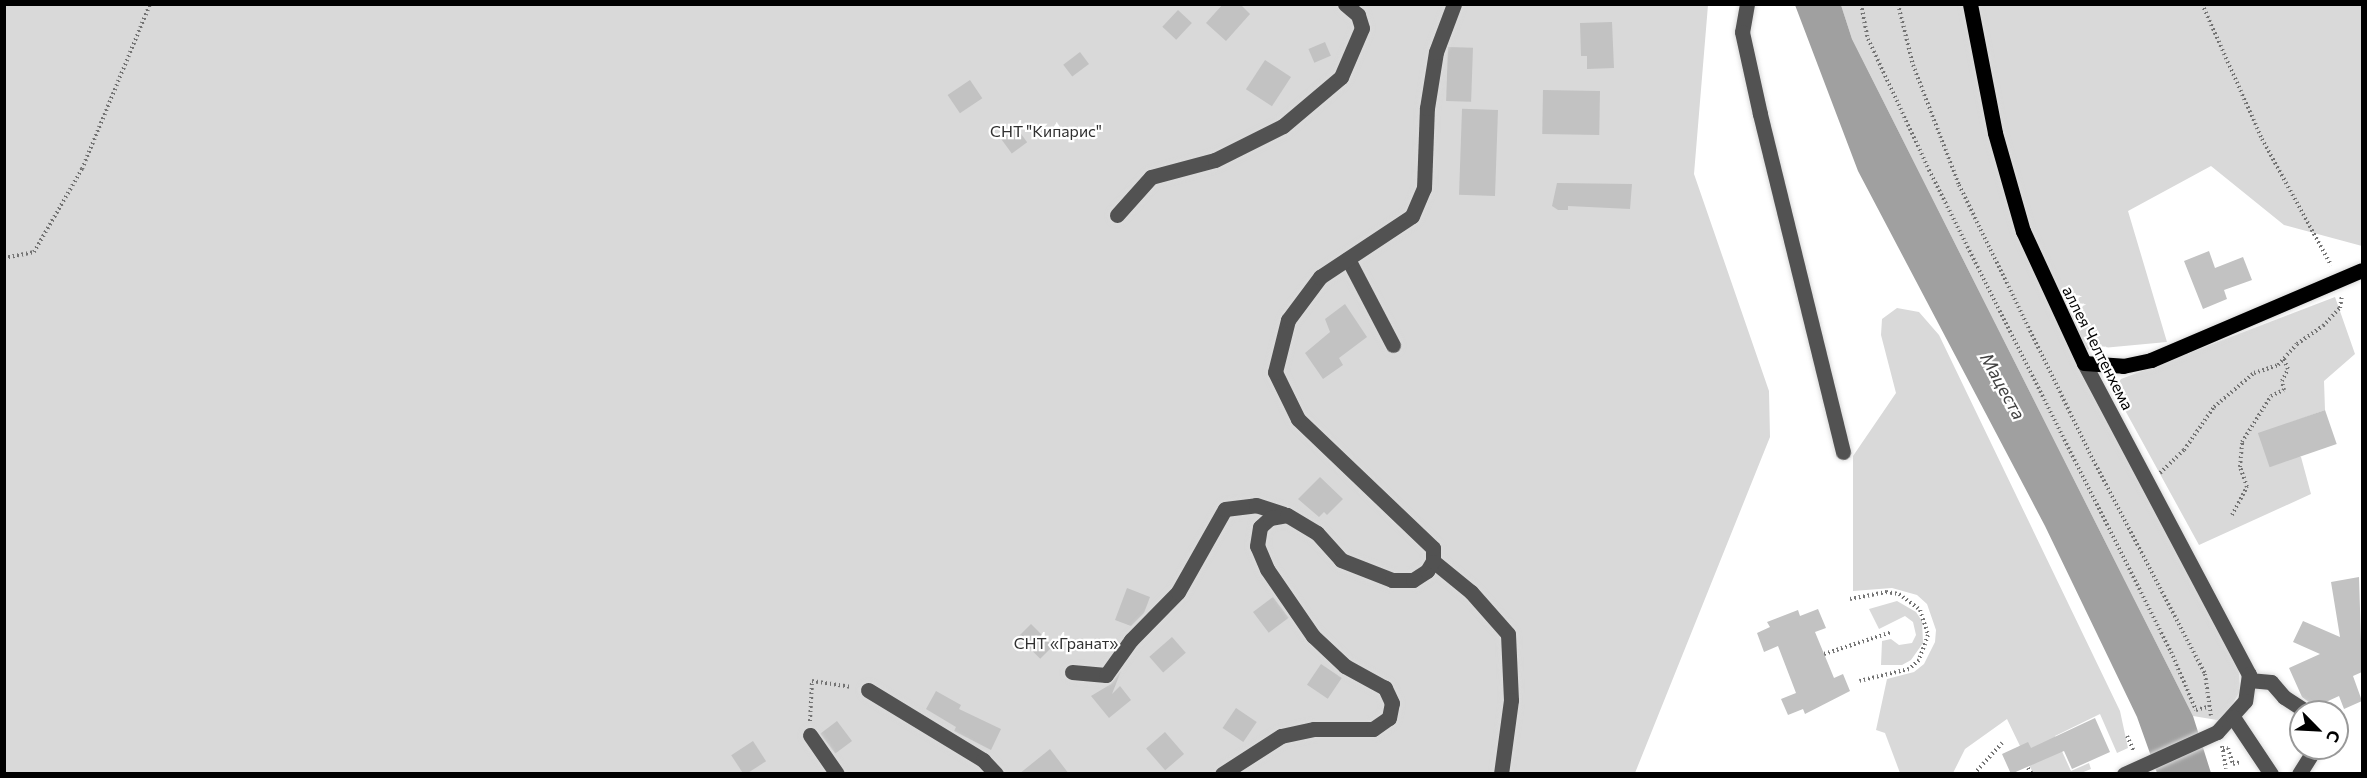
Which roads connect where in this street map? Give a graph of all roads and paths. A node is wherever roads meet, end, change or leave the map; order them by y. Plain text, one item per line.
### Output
1 (150, 4) edge
2 (1345, 4) edge
3 (1454, 4) edge
4 (1747, 4) edge
5 (1861, 4) edge
6 (1898, 4) edge
7 (1970, 4) edge
8 (2202, 4) edge
9 (1117, 215) dead end
10 (4, 258) edge
11 (1348, 259) junction
12 (2362, 270) edge
13 (2340, 284) junction
14 (1393, 345) dead end
15 (2284, 359) junction
16 (2084, 363) junction
17 (1843, 452) dead end
18 (2160, 473) dead end
19 (1287, 515) junction
20 (2232, 515) dead end
21 (1434, 561) junction
22 (1850, 599) dead end
23 (1892, 632) dead end
24 (1824, 654) dead end
25 (1072, 672) dead end
26 (1859, 681) dead end
27 (2250, 683) junction
28 (868, 690) joint
29 (2289, 700) edge
30 (2233, 717) junction
31 (810, 735) joint
32 (2127, 736) dead end
33 (2002, 743) dead end
34 (2222, 749) dead end
35 (2133, 750) dead end
36 (2224, 755) dead end
37 (2308, 760) edge
38 (2241, 762) dead end
39 (2028, 768) dead end
40 (2226, 769) dead end
41 (2125, 773) edge
42 (837, 774) edge
43 (996, 774) edge
44 (1222, 774) edge
45 (1501, 774) edge
46 (1974, 774) edge
47 (2032, 774) edge
48 (2271, 774) edge
49 (2299, 774) edge

1 - 10 path
2 - 9 street
3 - 11 street
4 - 17 street
5 - 6 path
7 - 16 main road, аллея Челтенхема
8 - 13 path
11 - 14 street
11 - 21 street
12 - 13 main road
13 - 15 path
13 - 16 main road
15 - 18 path
15 - 20 path
16 - 27 street, аллея Челтенхема
19 - 21 street
19 - 25 street
19 - 44 street
21 - 45 street
22 - 26 path
23 - 24 path
27 - 29 street
27 - 30 street
28 - 31 path
28 - 43 street
30 - 41 street
30 - 48 street
31 - 42 street
32 - 35 path
33 - 46 path
34 - 38 path
36 - 40 path
37 - 49 street
39 - 47 path

